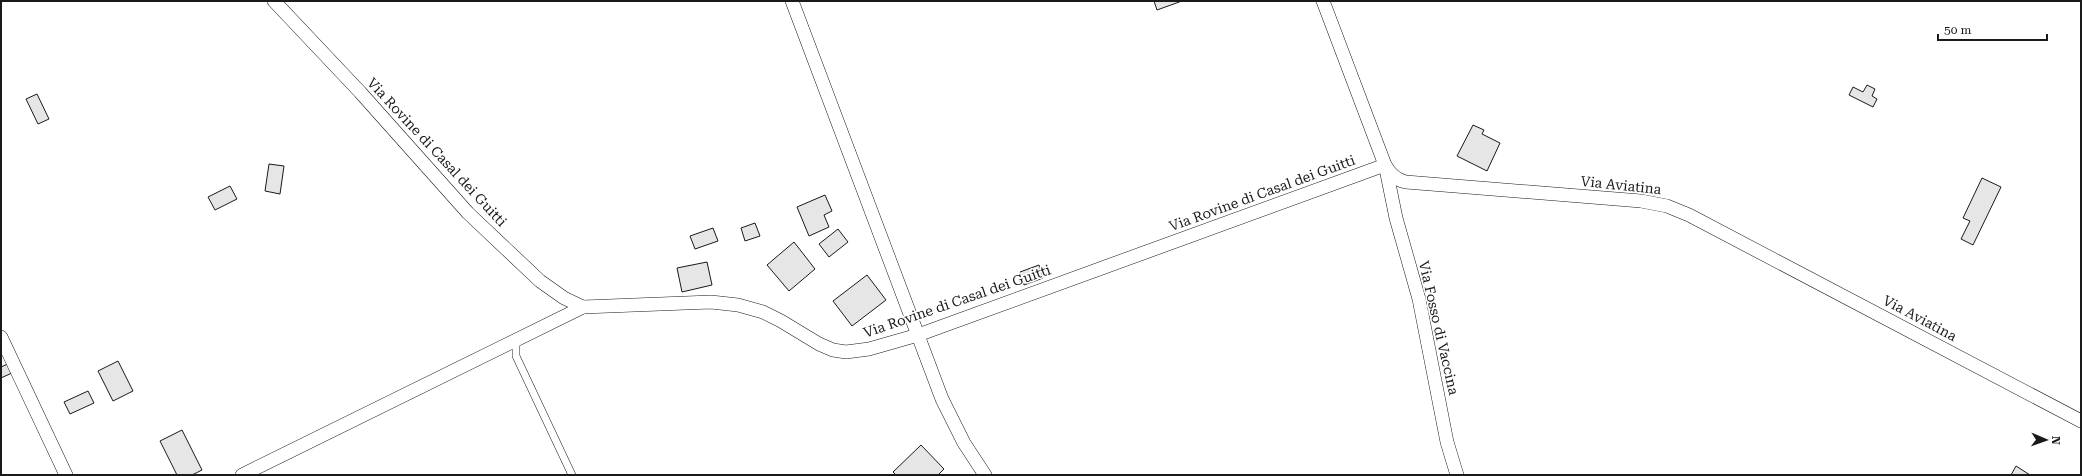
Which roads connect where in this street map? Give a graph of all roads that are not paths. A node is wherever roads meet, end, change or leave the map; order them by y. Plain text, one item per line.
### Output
1 (274, 1) edge
2 (792, 1) edge
3 (1323, 1) edge
4 (1385, 165) junction
5 (583, 307) junction
6 (918, 335) junction
7 (1, 337) edge
8 (516, 341) junction
9 (2081, 421) edge
10 (66, 475) edge
11 (242, 475) edge
12 (572, 475) edge
13 (985, 475) edge
14 (1457, 475) edge

1 - 5 street, Via Rovine di Casal dei Guitti
2 - 6 street
3 - 4 street, Via Aviatina
4 - 6 street, Via Rovine di Casal dei Guitti
4 - 9 street, Via Aviatina
4 - 14 street, Via Fosso di Vaccina
5 - 6 street, Via Rovine di Casal dei Guitti
5 - 8 street
6 - 13 street
7 - 10 street
8 - 11 street
8 - 12 lane

